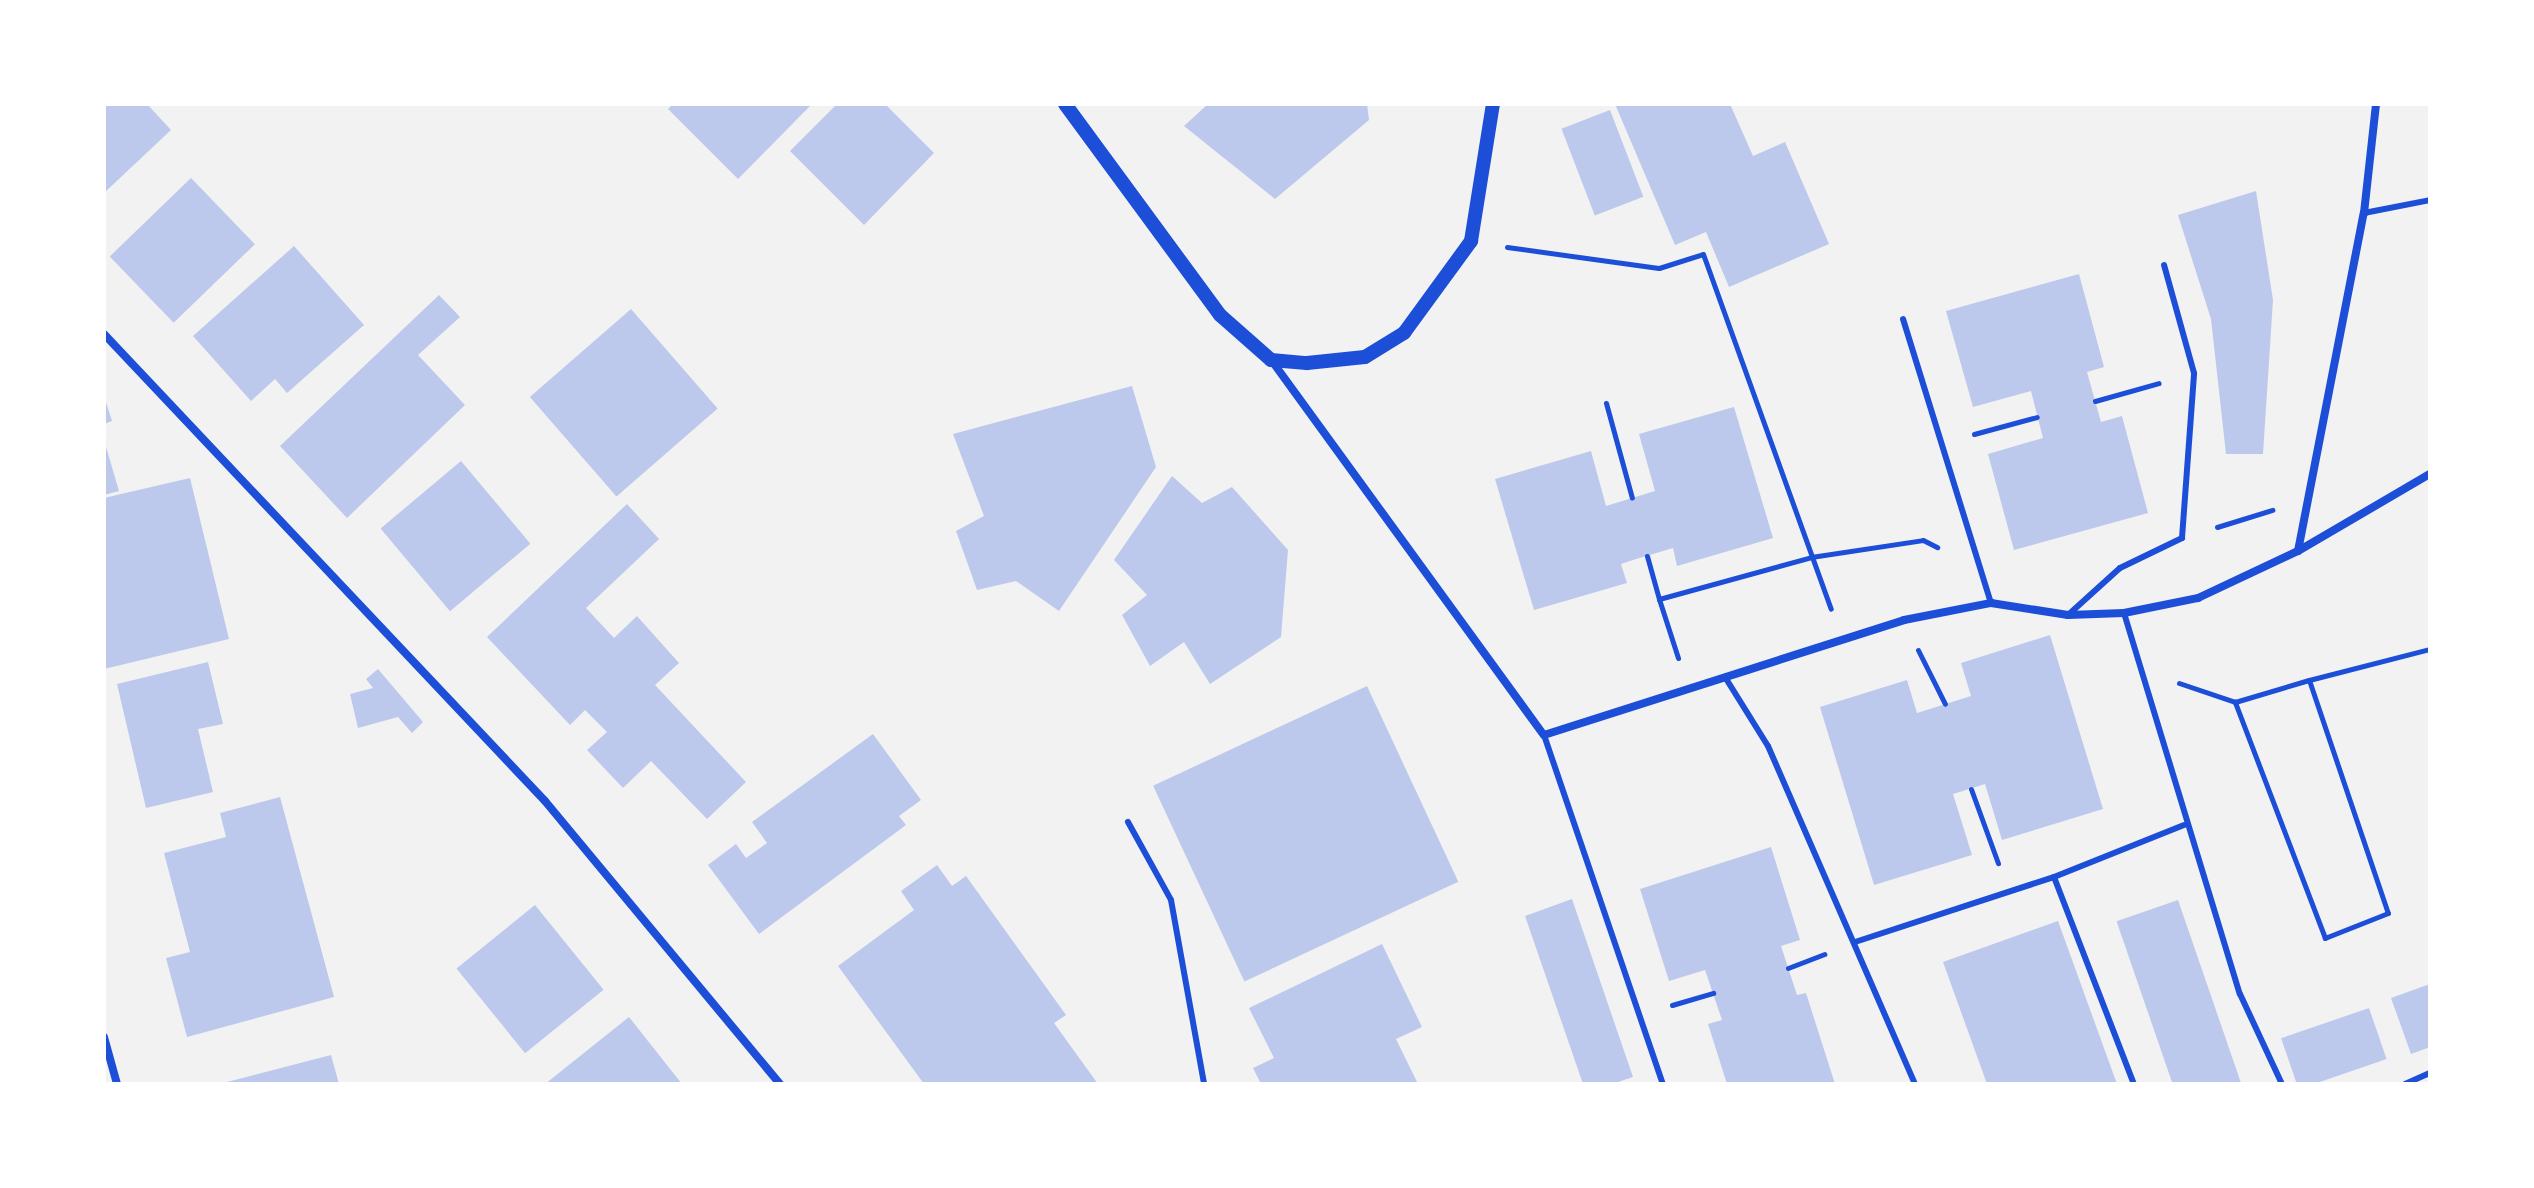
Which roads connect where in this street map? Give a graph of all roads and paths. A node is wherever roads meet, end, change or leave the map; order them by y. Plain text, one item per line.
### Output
1 (1065, 104) edge
2 (1493, 104) edge
3 (2376, 104) edge
4 (2430, 200) edge
5 (2364, 213) junction
6 (1471, 241) junction
7 (2164, 265) dead end
8 (1903, 319) dead end
9 (104, 334) edge
10 (1271, 360) junction
11 (2194, 373) junction
12 (2095, 401) dead end
13 (1606, 403) dead end
14 (2037, 417) dead end
15 (1942, 443) junction
16 (2430, 474) edge
17 (1632, 498) dead end
18 (2282, 508) dead end
19 (2182, 538) junction
20 (1923, 540) dead end
21 (2298, 551) junction
22 (1647, 556) dead end
23 (1811, 557) junction
24 (1659, 599) junction
25 (1991, 603) junction
26 (2124, 613) junction
27 (2068, 615) junction
28 (1904, 620) junction
29 (1843, 640) junction
30 (2430, 649) edge
31 (2139, 670) junction
32 (1725, 677) junction
33 (2309, 680) junction
34 (1689, 689) junction
35 (2235, 702) junction
36 (1945, 704) dead end
37 (1544, 735) junction
38 (1971, 789) dead end
39 (1128, 822) dead end
40 (2184, 825) junction
41 (2054, 877) junction
42 (1855, 942) junction
43 (1713, 993) dead end
44 (1640, 1014) junction
45 (104, 1037) edge
46 (2430, 1073) edge
47 (117, 1084) edge
48 (780, 1084) edge
49 (1204, 1084) edge
50 (1663, 1084) edge
51 (1915, 1084) edge
52 (2134, 1084) edge
53 (2282, 1084) edge
54 (2405, 1084) edge

1 - 10 street
2 - 6 street
3 - 5 street
4 - 5 lane
5 - 21 street
6 - 10 street
6 - 23 path
7 - 11 lane
8 - 15 lane
9 - 48 street
10 - 37 street
11 - 12 path
11 - 19 lane
13 - 17 path
14 - 15 path
15 - 25 lane
16 - 21 street
18 - 19 path
19 - 27 lane
20 - 23 path
21 - 26 street
22 - 24 path
23 - 24 path
23 - 29 path
24 - 34 path
25 - 27 street
25 - 28 street
26 - 27 street
26 - 31 lane
28 - 29 street
28 - 36 path
29 - 32 street
30 - 33 path
31 - 35 path
31 - 40 lane
32 - 34 street
32 - 42 lane
33 - 35 path
33 - 35 path
34 - 37 street
37 - 44 lane
38 - 41 path
39 - 49 lane
40 - 41 lane
40 - 53 lane
41 - 42 lane
41 - 52 lane
42 - 51 lane
43 - 44 path
44 - 50 lane
45 - 47 street
46 - 54 lane

